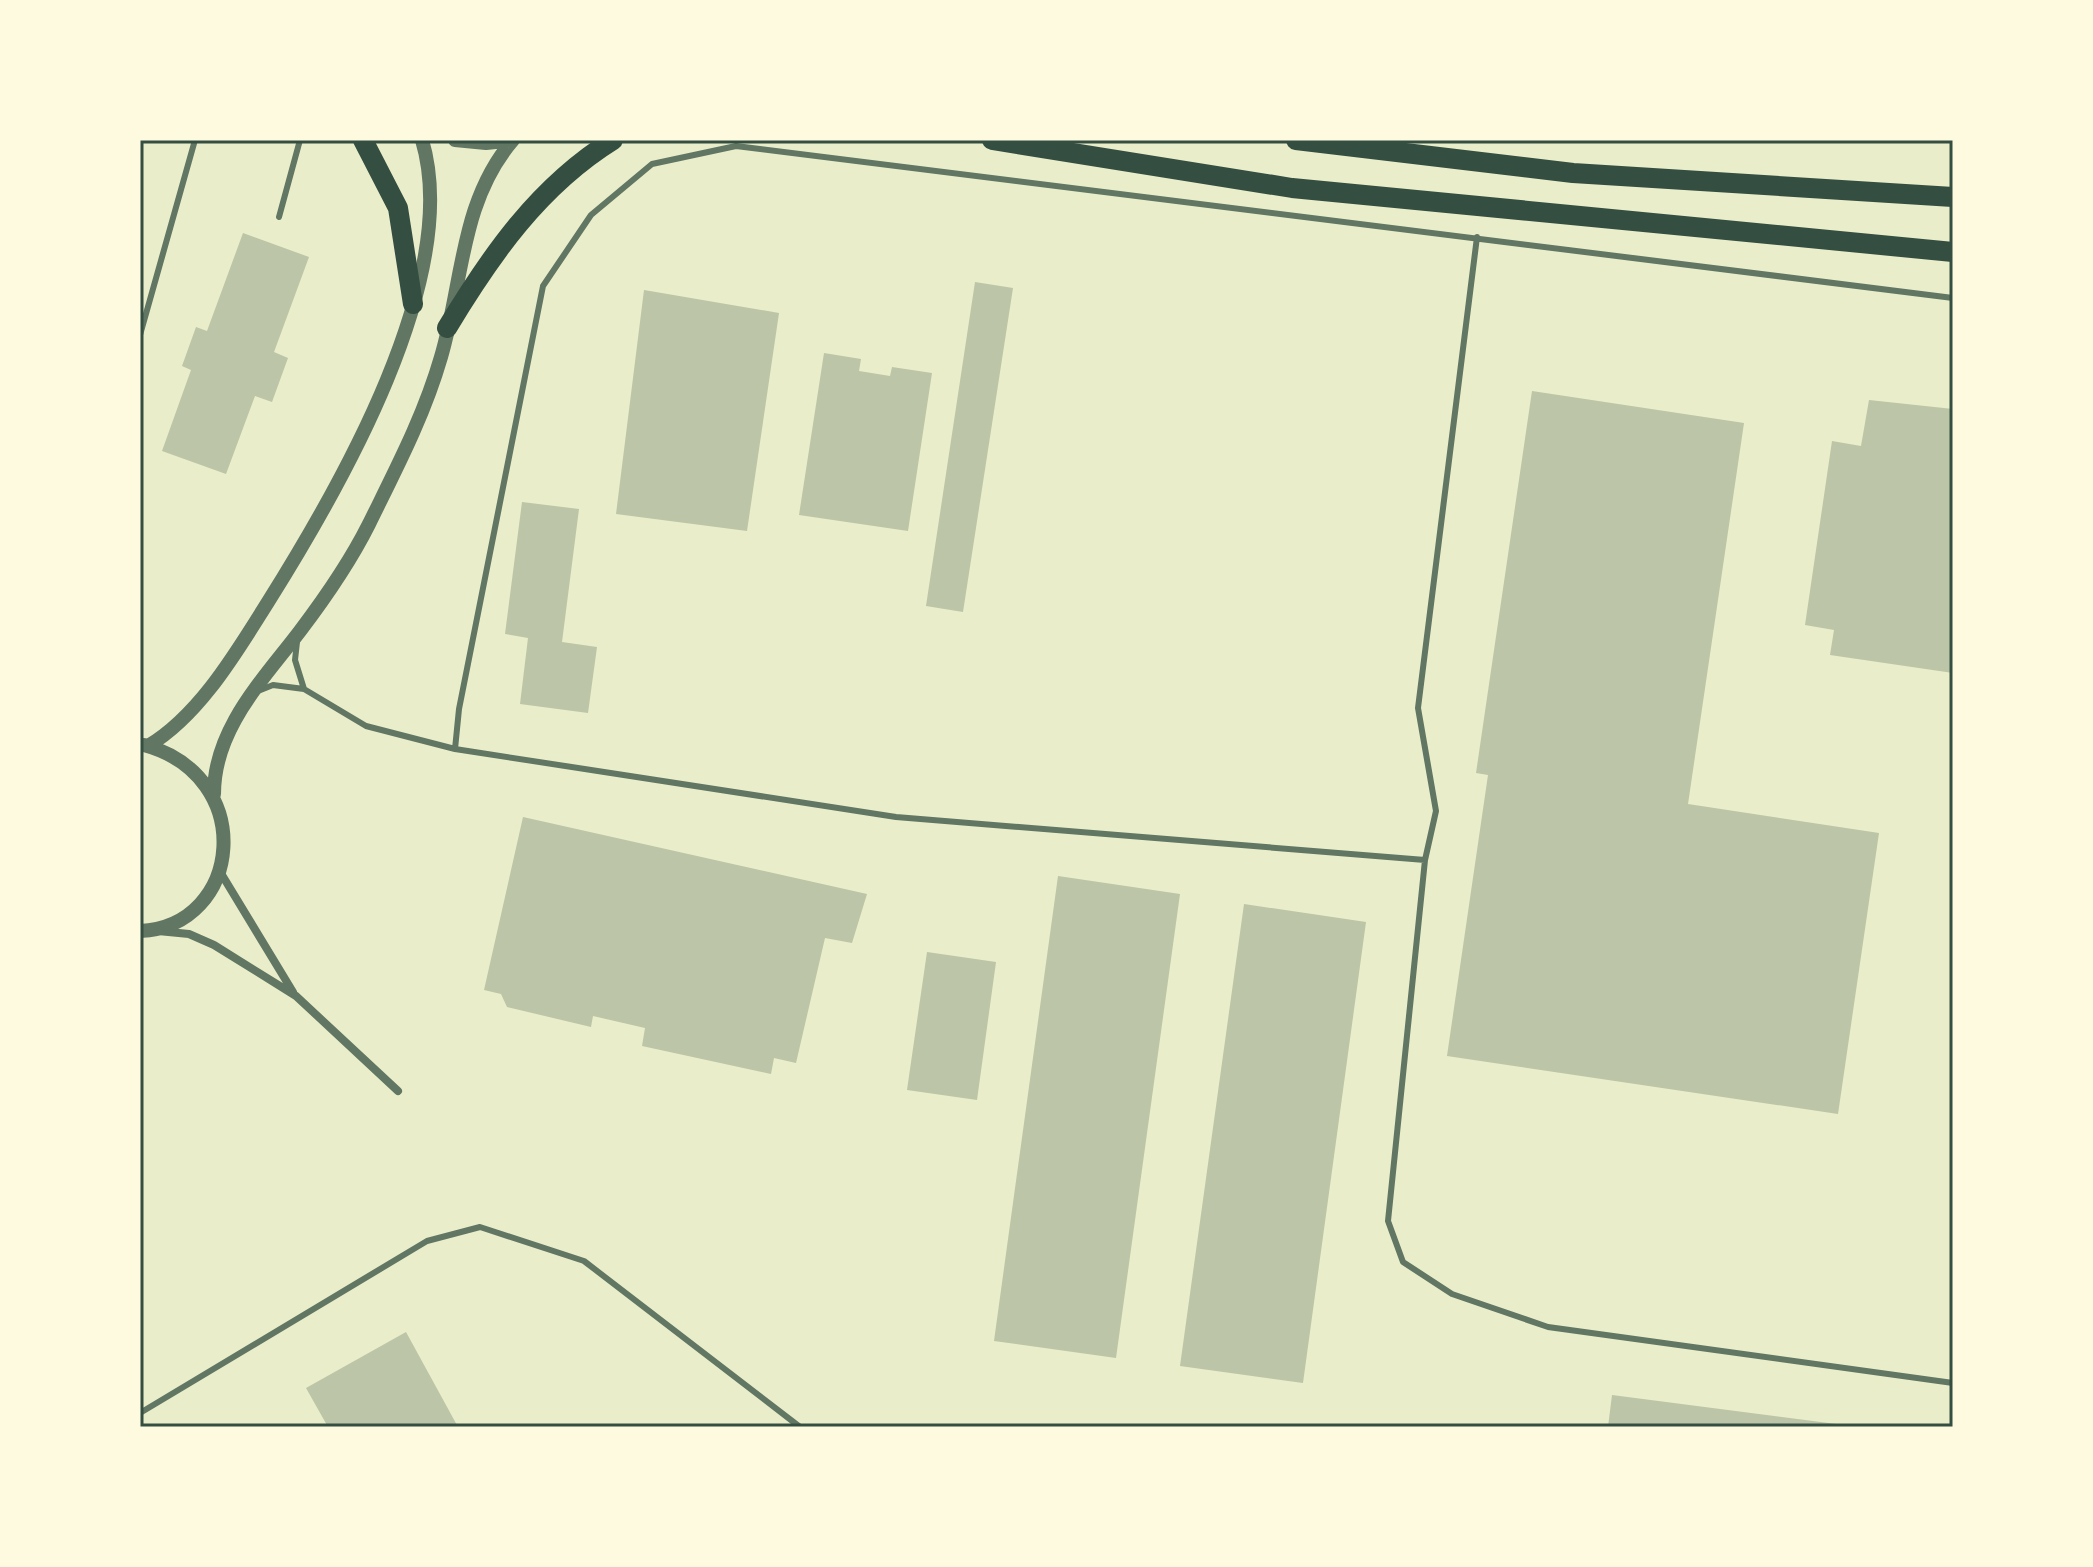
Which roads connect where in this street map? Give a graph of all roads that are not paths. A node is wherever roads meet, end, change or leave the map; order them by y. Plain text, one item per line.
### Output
1 (195, 140) edge
2 (300, 140) edge
3 (363, 140) edge
4 (422, 140) edge
5 (455, 140) edge
6 (513, 140) edge
7 (613, 140) edge
8 (992, 140) edge
9 (1296, 140) edge
10 (1953, 197) edge
11 (279, 217) dead end
12 (1477, 237) junction
13 (1953, 252) edge
14 (1953, 298) edge
15 (413, 304) junction
16 (447, 328) junction
17 (140, 335) edge
18 (301, 630) junction
19 (304, 689) junction
20 (245, 701) junction
21 (144, 745) edge
22 (455, 749) junction
23 (214, 794) junction
24 (1425, 860) junction
25 (219, 870) junction
26 (145, 931) edge
27 (296, 996) junction
28 (398, 1091) dead end
29 (1953, 1383) edge
30 (140, 1413) edge
31 (800, 1427) edge

1 - 17 lane
2 - 11 lane
3 - 15 main road
4 - 15 street
5 - 6 street
6 - 16 street
7 - 16 main road
8 - 13 main road
9 - 10 main road
12 - 14 lane
12 - 22 lane
12 - 24 lane
15 - 21 street
16 - 18 street
18 - 19 lane
18 - 20 street
19 - 20 lane
19 - 22 lane
20 - 23 street
21 - 23 street
22 - 24 lane
23 - 25 street
24 - 29 lane
25 - 26 street
25 - 27 street
26 - 27 street
27 - 28 street
30 - 31 lane

